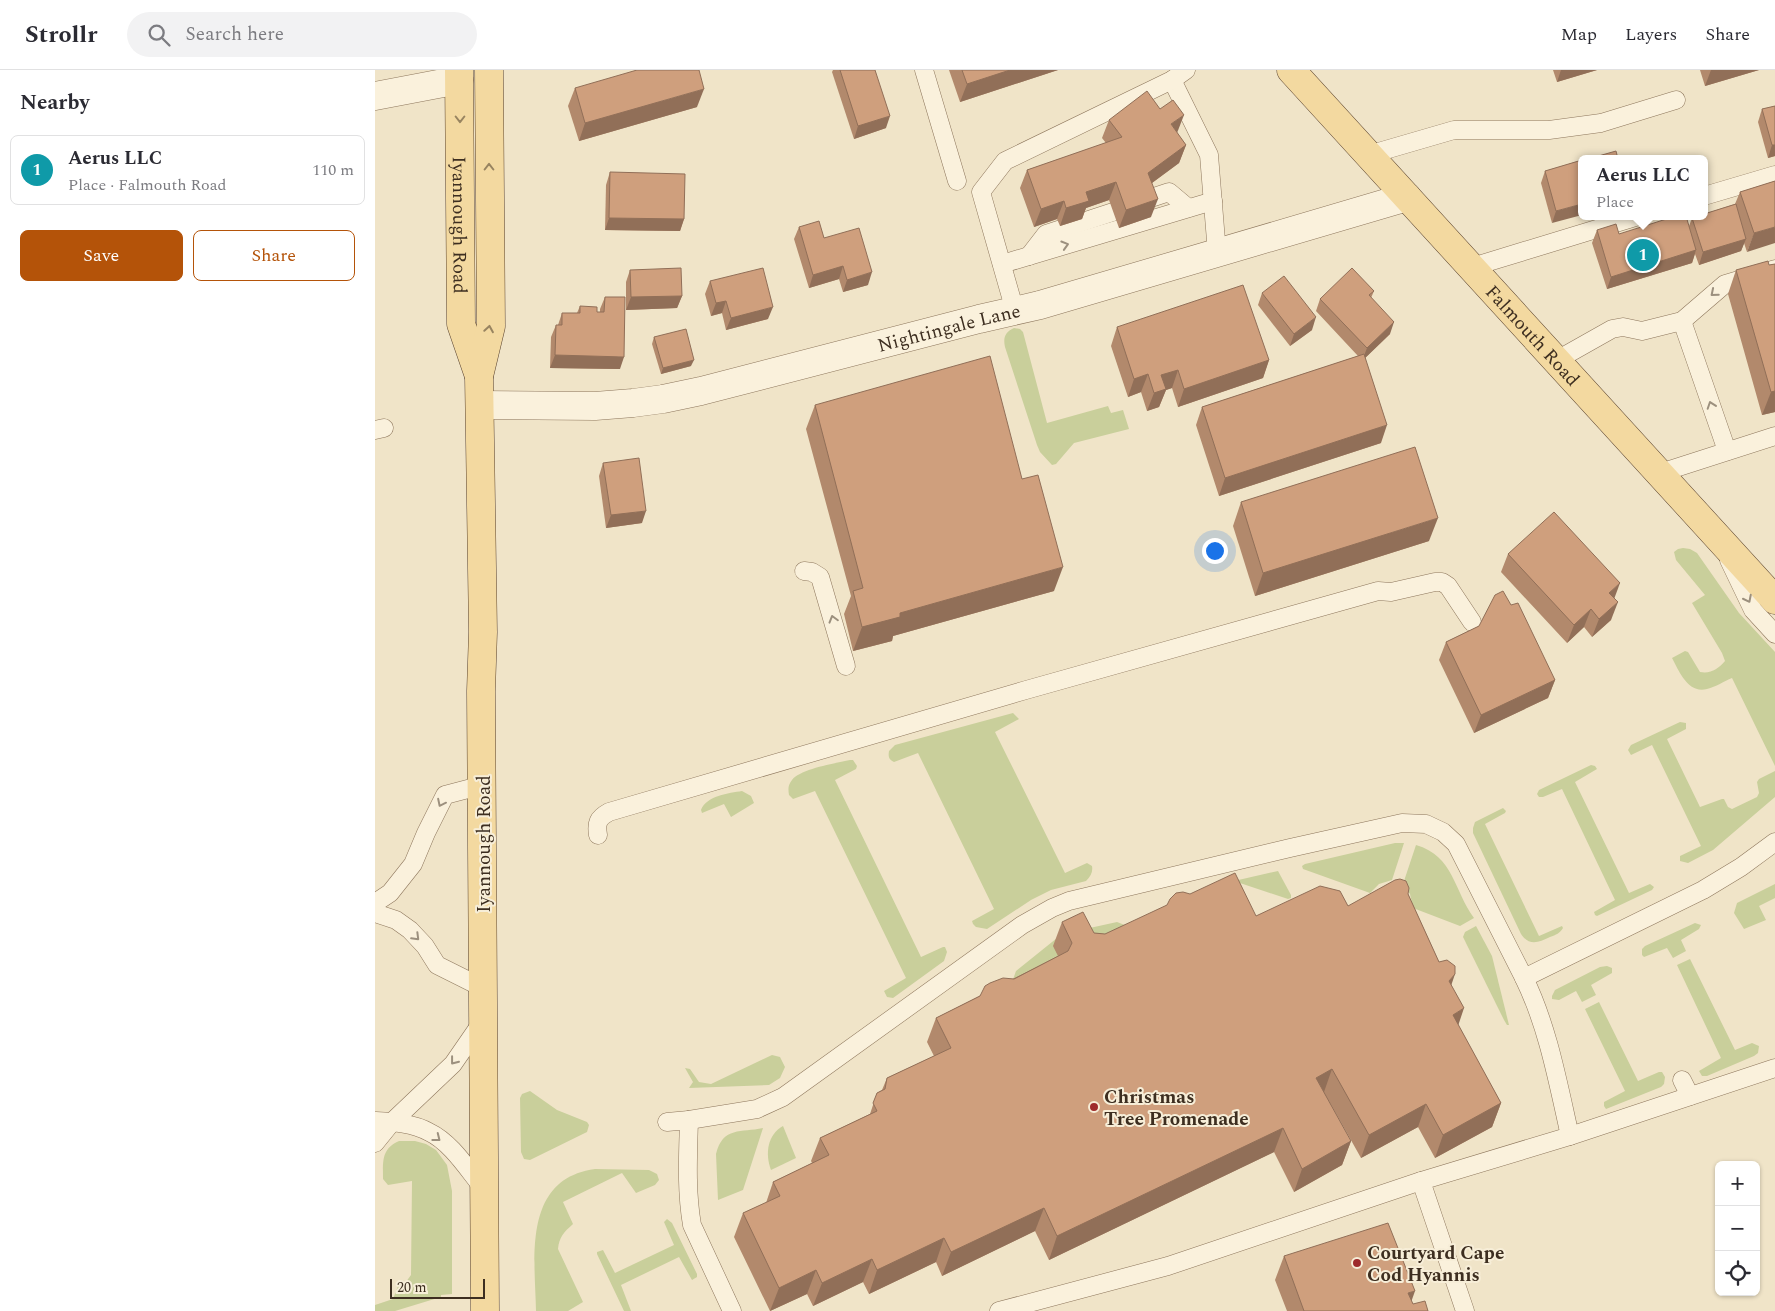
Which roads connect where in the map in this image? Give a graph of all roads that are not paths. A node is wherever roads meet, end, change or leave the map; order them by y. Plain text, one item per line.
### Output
1 (490, 70) edge
2 (924, 70) edge
3 (1291, 70) edge
4 (459, 75) edge
5 (1179, 75) edge
6 (375, 96) edge
7 (1676, 100) dead end
8 (1368, 155) junction
9 (1775, 174) edge
10 (957, 181) dead end
11 (1708, 195) edge
12 (1407, 197) junction
13 (1145, 200) edge
14 (1213, 201) junction
15 (1188, 208) junction
16 (1113, 212) dead end
17 (1626, 220) edge
18 (1217, 253) junction
19 (1029, 256) junction
20 (1001, 264) junction
21 (1472, 268) junction
22 (1775, 269) edge
23 (1015, 311) junction
24 (1682, 321) junction
25 (1557, 360) junction
26 (479, 376) junction
27 (480, 405) junction
28 (1775, 436) edge
29 (1727, 451) junction
30 (1660, 473) junction
31 (1719, 539) junction
32 (804, 571) dead end
33 (1775, 600) edge
34 (1473, 622) dead end
35 (1775, 634) edge
36 (846, 666) dead end
37 (483, 785) junction
38 (598, 835) dead end
39 (1775, 842) edge
40 (375, 903) edge
41 (375, 913) edge
42 (1524, 978) junction
43 (483, 988) junction
44 (483, 1022) junction
45 (1775, 1068) edge
46 (689, 1120) junction
47 (383, 1121) edge
48 (667, 1122) dead end
49 (375, 1131) edge
50 (1570, 1136) junction
51 (375, 1143) edge
52 (1421, 1181) junction
53 (484, 1189) junction
54 (485, 1311) edge
55 (733, 1311) edge
56 (999, 1311) edge
57 (1465, 1311) edge

26 -> 1 main road, Iyannough Road
2 - 10 lane
3 - 8 main road, Falmouth Road
4 - 6 street
4 -> 26 main road, Iyannough Road
5 - 14 lane
5 - 20 lane
7 - 8 lane
8 - 12 main road, Falmouth Road
9 - 11 lane
12 - 18 street, Nightingale Lane
12 - 21 main road, Falmouth Road
13 - 15 lane
14 - 15 lane
14 - 18 lane
19 -> 15 lane
16 - 19 lane
17 - 21 lane
18 - 23 street, Nightingale Lane
19 - 20 lane
20 - 23 lane
21 - 25 main road, Falmouth Road
22 -> 24 lane
23 - 27 street, Nightingale Lane
24 - 25 lane
29 -> 24 lane
25 - 30 main road, Falmouth Road
26 - 27 main road, Iyannough Road
27 - 37 main road, Iyannough Road
28 - 29 lane
29 - 30 lane
30 - 31 main road, Falmouth Road
31 - 33 main road, Falmouth Road
31 -> 35 lane
36 -> 32 lane
34 - 38 lane
37 -> 40 lane
37 - 43 main road, Iyannough Road
39 - 42 lane
41 -> 43 lane
42 - 46 lane
42 - 50 lane
43 - 44 main road, Iyannough Road
44 -> 47 lane
44 - 53 main road, Iyannough Road
45 - 50 lane
46 - 48 lane
46 - 55 lane
47 - 49 lane
47 - 51 lane
47 -> 53 lane
50 - 52 lane
52 - 56 lane
52 - 57 lane
53 - 54 main road, Iyannough Road

